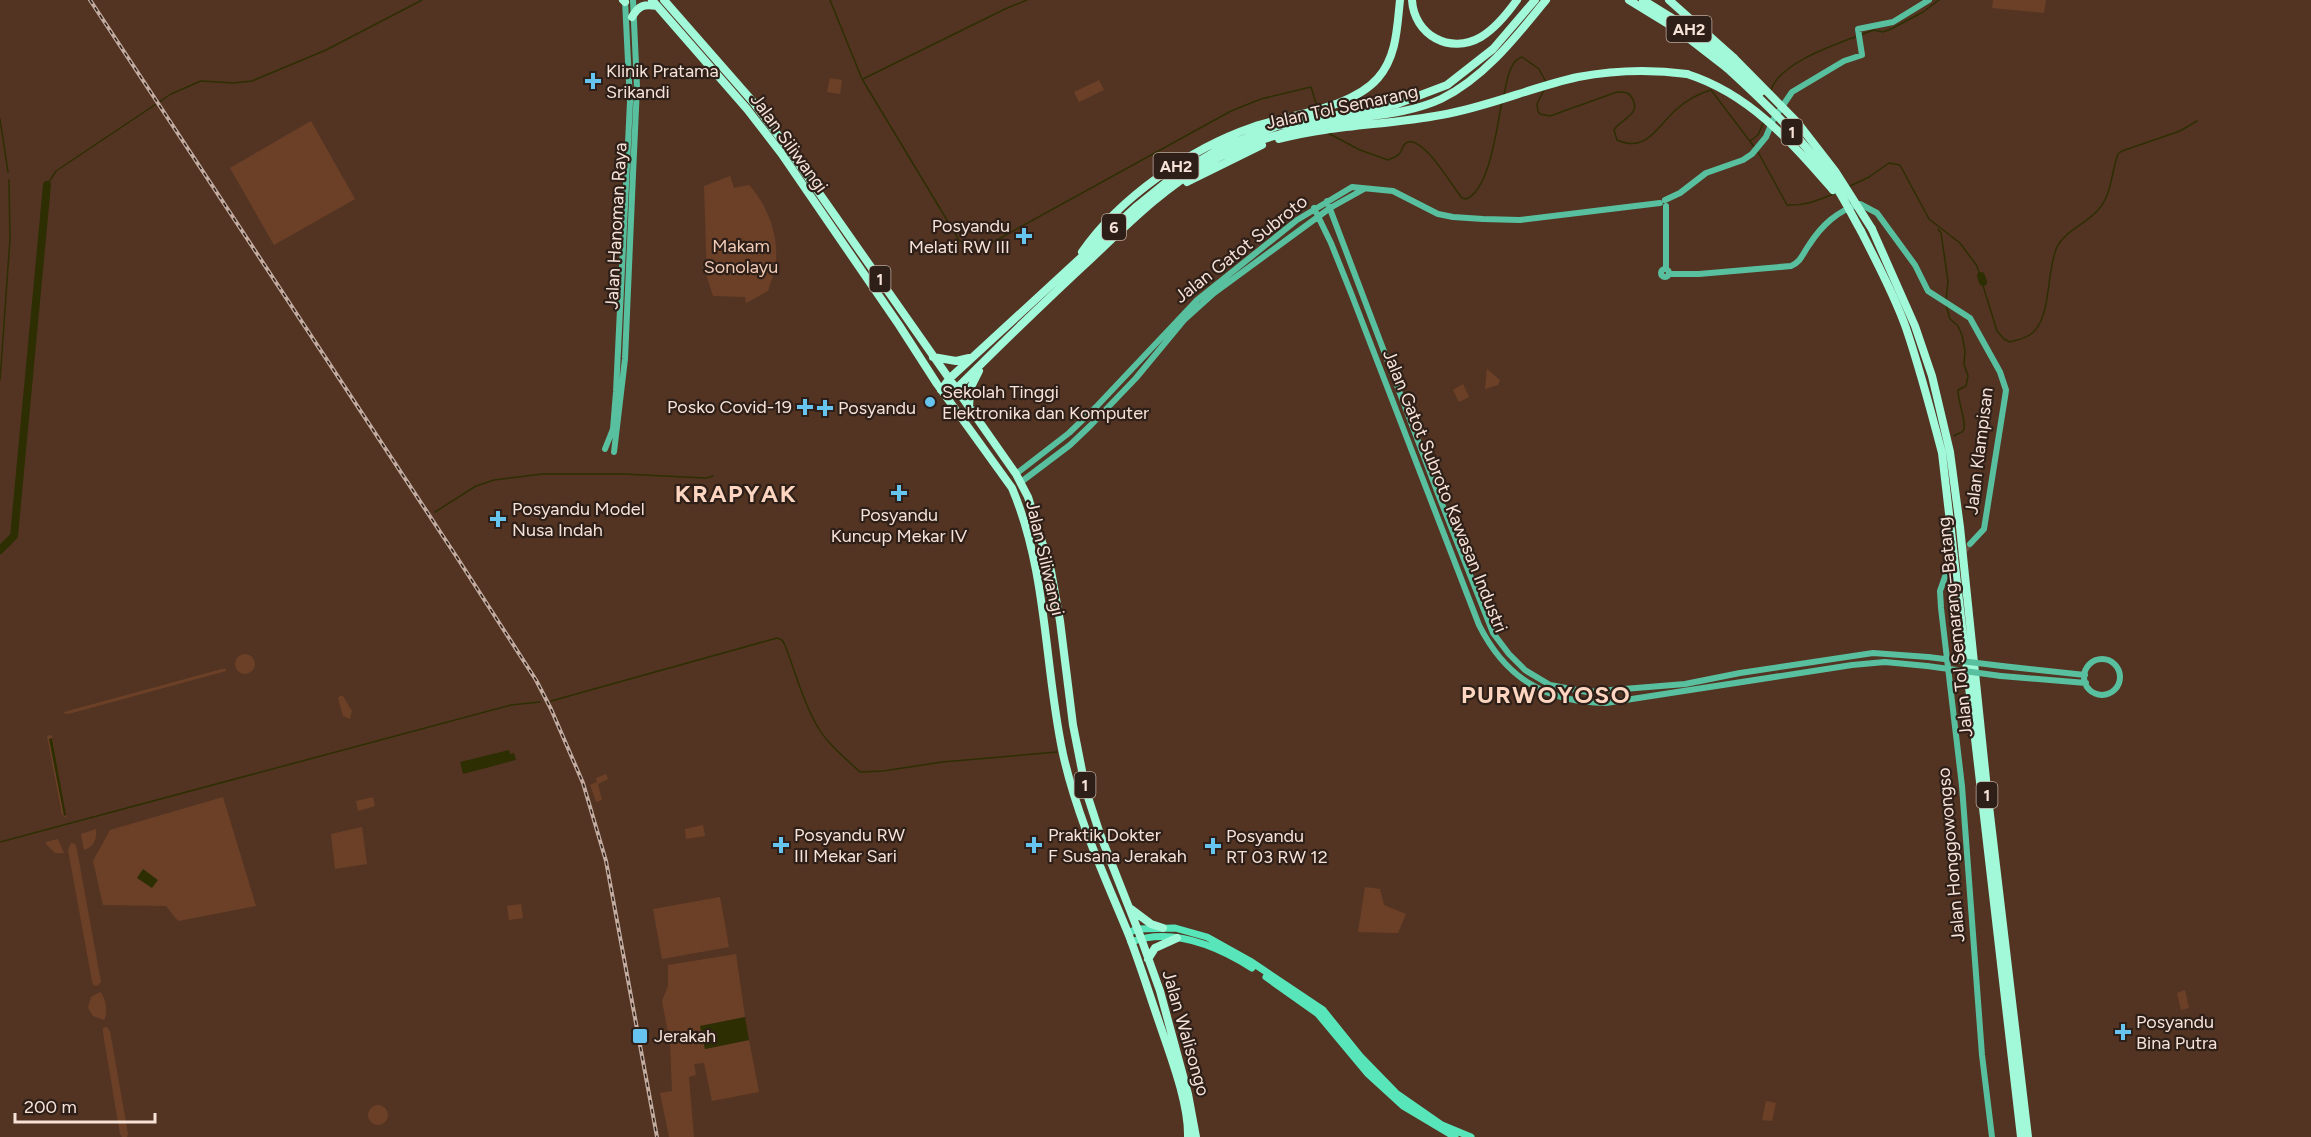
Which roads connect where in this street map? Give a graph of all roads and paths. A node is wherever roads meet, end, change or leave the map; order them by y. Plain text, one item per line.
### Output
1 (664, 0) edge
2 (1400, 0) edge
3 (1412, 0) edge
4 (1517, 0) edge
5 (1535, 0) edge
6 (1546, 0) edge
7 (1629, 0) edge
8 (1643, 0) edge
9 (1669, 0) edge
10 (1929, 0) edge
11 (627, 1) edge
12 (654, 3) edge
13 (632, 16) junction
14 (1731, 63) junction
15 (1343, 117) junction
16 (1307, 119) junction
17 (1365, 189) junction
18 (1158, 198) junction
19 (1327, 201) junction
20 (1664, 203) junction
21 (1846, 205) junction
22 (1314, 208) junction
23 (1330, 208) junction
24 (1318, 217) junction
25 (975, 356) junction
26 (933, 357) junction
27 (988, 357) junction
28 (949, 379) junction
29 (956, 389) junction
30 (941, 390) junction
31 (947, 398) junction
32 (969, 408) junction
33 (605, 449) dead end
34 (614, 452) dead end
35 (1946, 453) junction
36 (1016, 474) junction
37 (1006, 480) junction
38 (1021, 482) junction
39 (1012, 488) junction
40 (1970, 544) tunnel mouth
41 (1947, 572) tunnel mouth
42 (2085, 675) junction
43 (2086, 683) junction
44 (1127, 906) junction
45 (1163, 928) junction
46 (1137, 929) junction
47 (1130, 938) junction
48 (1141, 938) junction
49 (1178, 938) junction
50 (1148, 958) junction
51 (1187, 1103) junction
52 (1441, 1128) junction
53 (1188, 1137) edge
54 (1196, 1137) edge
55 (1455, 1137) edge
56 (1471, 1137) edge
57 (1992, 1137) edge
58 (2021, 1137) edge
59 (2028, 1137) edge

1 - 26 highway, Jalan Siliwangi / 1
2 - 16 highway
3 - 4 highway
5 - 15 highway, Jalan Tol Semarang / 6
6 - 15 highway, Jalan Tol Semarang / 6
7 - 14 highway, 1
8 - 14 highway, AH2
9 - 14 highway, 1
10 - 20 street, Jalan Gatot Subroto
11 - 13 street, Jalan Hanoman Raya
11 - 33 street, Jalan Hanoman Raya
12 - 13 highway
12 - 30 highway, Jalan Siliwangi / 1
13 - 34 street, Jalan Hanoman Raya
14 - 21 highway, 1, bridge
14 - 35 highway, Jalan Tol Semarang–Batang / 1, bridge
15 - 16 highway, Jalan Tol Semarang / 6
16 - 18 highway, Jalan Tol Semarang / 6
16 - 25 highway, Jalan Tol Semarang / 6
17 - 19 street, Jalan Gatot Subroto
17 - 20 street, Jalan Gatot Subroto
17 - 23 street, Jalan Gatot Subroto
18 - 21 highway, bridge
18 - 27 highway, Jalan Tol Semarang / 6
19 - 22 street, Jalan Gatot Subroto
19 - 23 street, Jalan Gatot Subroto Kawasan Industri
20 - 40 street, Jalan Klampisan
21 - 35 highway, Jalan Tol Semarang–Batang / 1, bridge
22 - 24 street, Jalan Gatot Subroto Kawasan Industri
22 - 36 street, Jalan Gatot Subroto
23 - 24 street, Jalan Gatot Subroto
23 - 42 street, Jalan Gatot Subroto Kawasan Industri, bridge
24 - 38 street, Jalan Gatot Subroto
24 - 43 street, Jalan Gatot Subroto Kawasan Industri, bridge
25 - 26 highway
25 - 28 highway, Jalan Tol Semarang / 6
26 - 28 highway, Jalan Siliwangi / 1
27 - 29 highway, Jalan Tol Semarang / 6
27 - 32 highway
28 - 29 highway, Jalan Siliwangi / 1
28 - 30 highway, Jalan Tol Semarang / 6
29 - 31 highway, Jalan Tol Semarang / 6
29 - 32 highway, Jalan Siliwangi / 1
30 - 31 highway, Jalan Siliwangi / 1
31 - 37 highway, Jalan Siliwangi / 1
32 - 36 highway, Jalan Siliwangi / 1
35 - 58 highway, Jalan Tol Semarang–Batang / 1
35 - 59 highway, Jalan Tol Semarang–Batang / 1
36 - 37 highway
36 - 38 highway, Jalan Siliwangi / 1
37 - 39 highway, Jalan Siliwangi / 1
38 - 39 highway
38 - 44 highway, Jalan Siliwangi / 1
39 - 47 highway, Jalan Siliwangi / 1
41 - 57 street, Jalan Honggowongso
42 - 43 street
42 - 43 street
44 - 45 highway
44 - 46 highway, Jalan Siliwangi / 1
45 - 46 main road
45 - 52 main road
46 - 47 main road
46 - 48 highway, Jalan Siliwangi / 1
47 - 48 main road
47 - 51 highway, Jalan Walisongo / 1
48 - 49 main road
48 - 50 highway, Jalan Walisongo / 1
49 - 50 highway
49 - 52 main road
50 - 51 highway, Jalan Walisongo / 1
51 - 53 highway, Jalan Walisongo / 1
51 - 54 highway, Jalan Walisongo / 1
52 - 55 main road
52 - 56 main road

